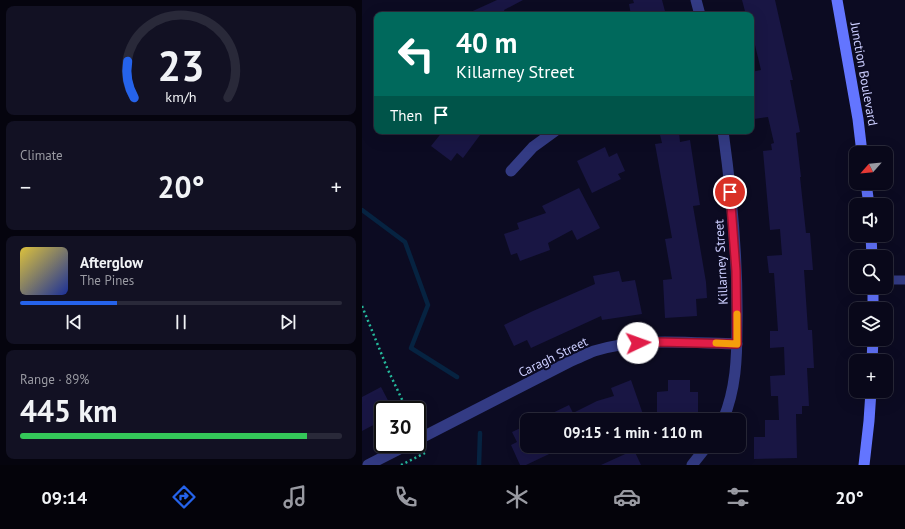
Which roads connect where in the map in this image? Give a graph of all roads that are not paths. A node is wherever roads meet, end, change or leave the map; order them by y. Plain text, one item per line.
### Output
1 (696, 0) edge
2 (837, 0) edge
3 (699, 12) edge
4 (551, 134) edge
5 (723, 134) edge
6 (861, 146) edge
7 (511, 171) dead end
8 (893, 280) edge
9 (905, 280) edge
10 (737, 344) junction
11 (871, 398) edge
12 (726, 413) edge
13 (426, 435) edge
14 (391, 453) edge
15 (701, 453) edge
16 (368, 465) edge
17 (692, 465) edge
18 (864, 465) edge

1 - 3 street
2 - 6 main road, Junction Boulevard
4 - 7 street
5 - 10 street, Killarney Street
8 - 9 lane
10 - 12 street, Killarney Street
10 - 13 street, Caragh Street
11 - 18 main road
14 - 16 street
15 - 17 street

